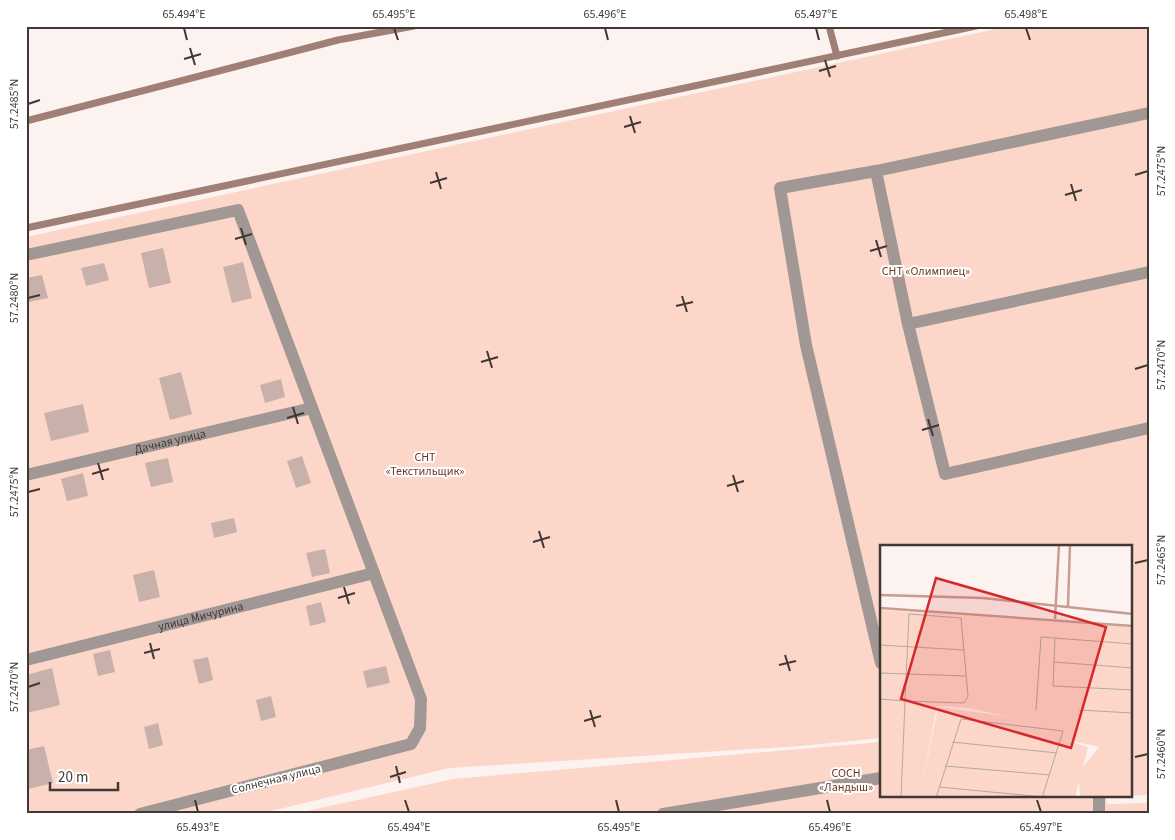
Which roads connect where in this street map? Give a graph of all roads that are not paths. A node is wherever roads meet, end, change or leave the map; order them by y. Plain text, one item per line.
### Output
1 (1149, 113) edge
2 (876, 171) junction
3 (26, 255) edge
4 (1149, 272) edge
5 (908, 324) junction
6 (312, 408) junction
7 (1149, 428) edge
8 (26, 475) edge
9 (374, 573) junction
10 (880, 659) edge
11 (26, 660) edge
12 (880, 778) edge
13 (1099, 798) edge
14 (140, 814) edge
15 (663, 814) edge
16 (1099, 814) edge

1 - 2 street
2 - 5 street
2 - 10 street
3 - 6 street
4 - 5 street
5 - 7 street
6 - 8 street, Дачная улица
6 - 9 street
9 - 11 street, улица Мичурина
9 - 14 street, Солнечная улица
12 - 15 street
13 - 16 street

